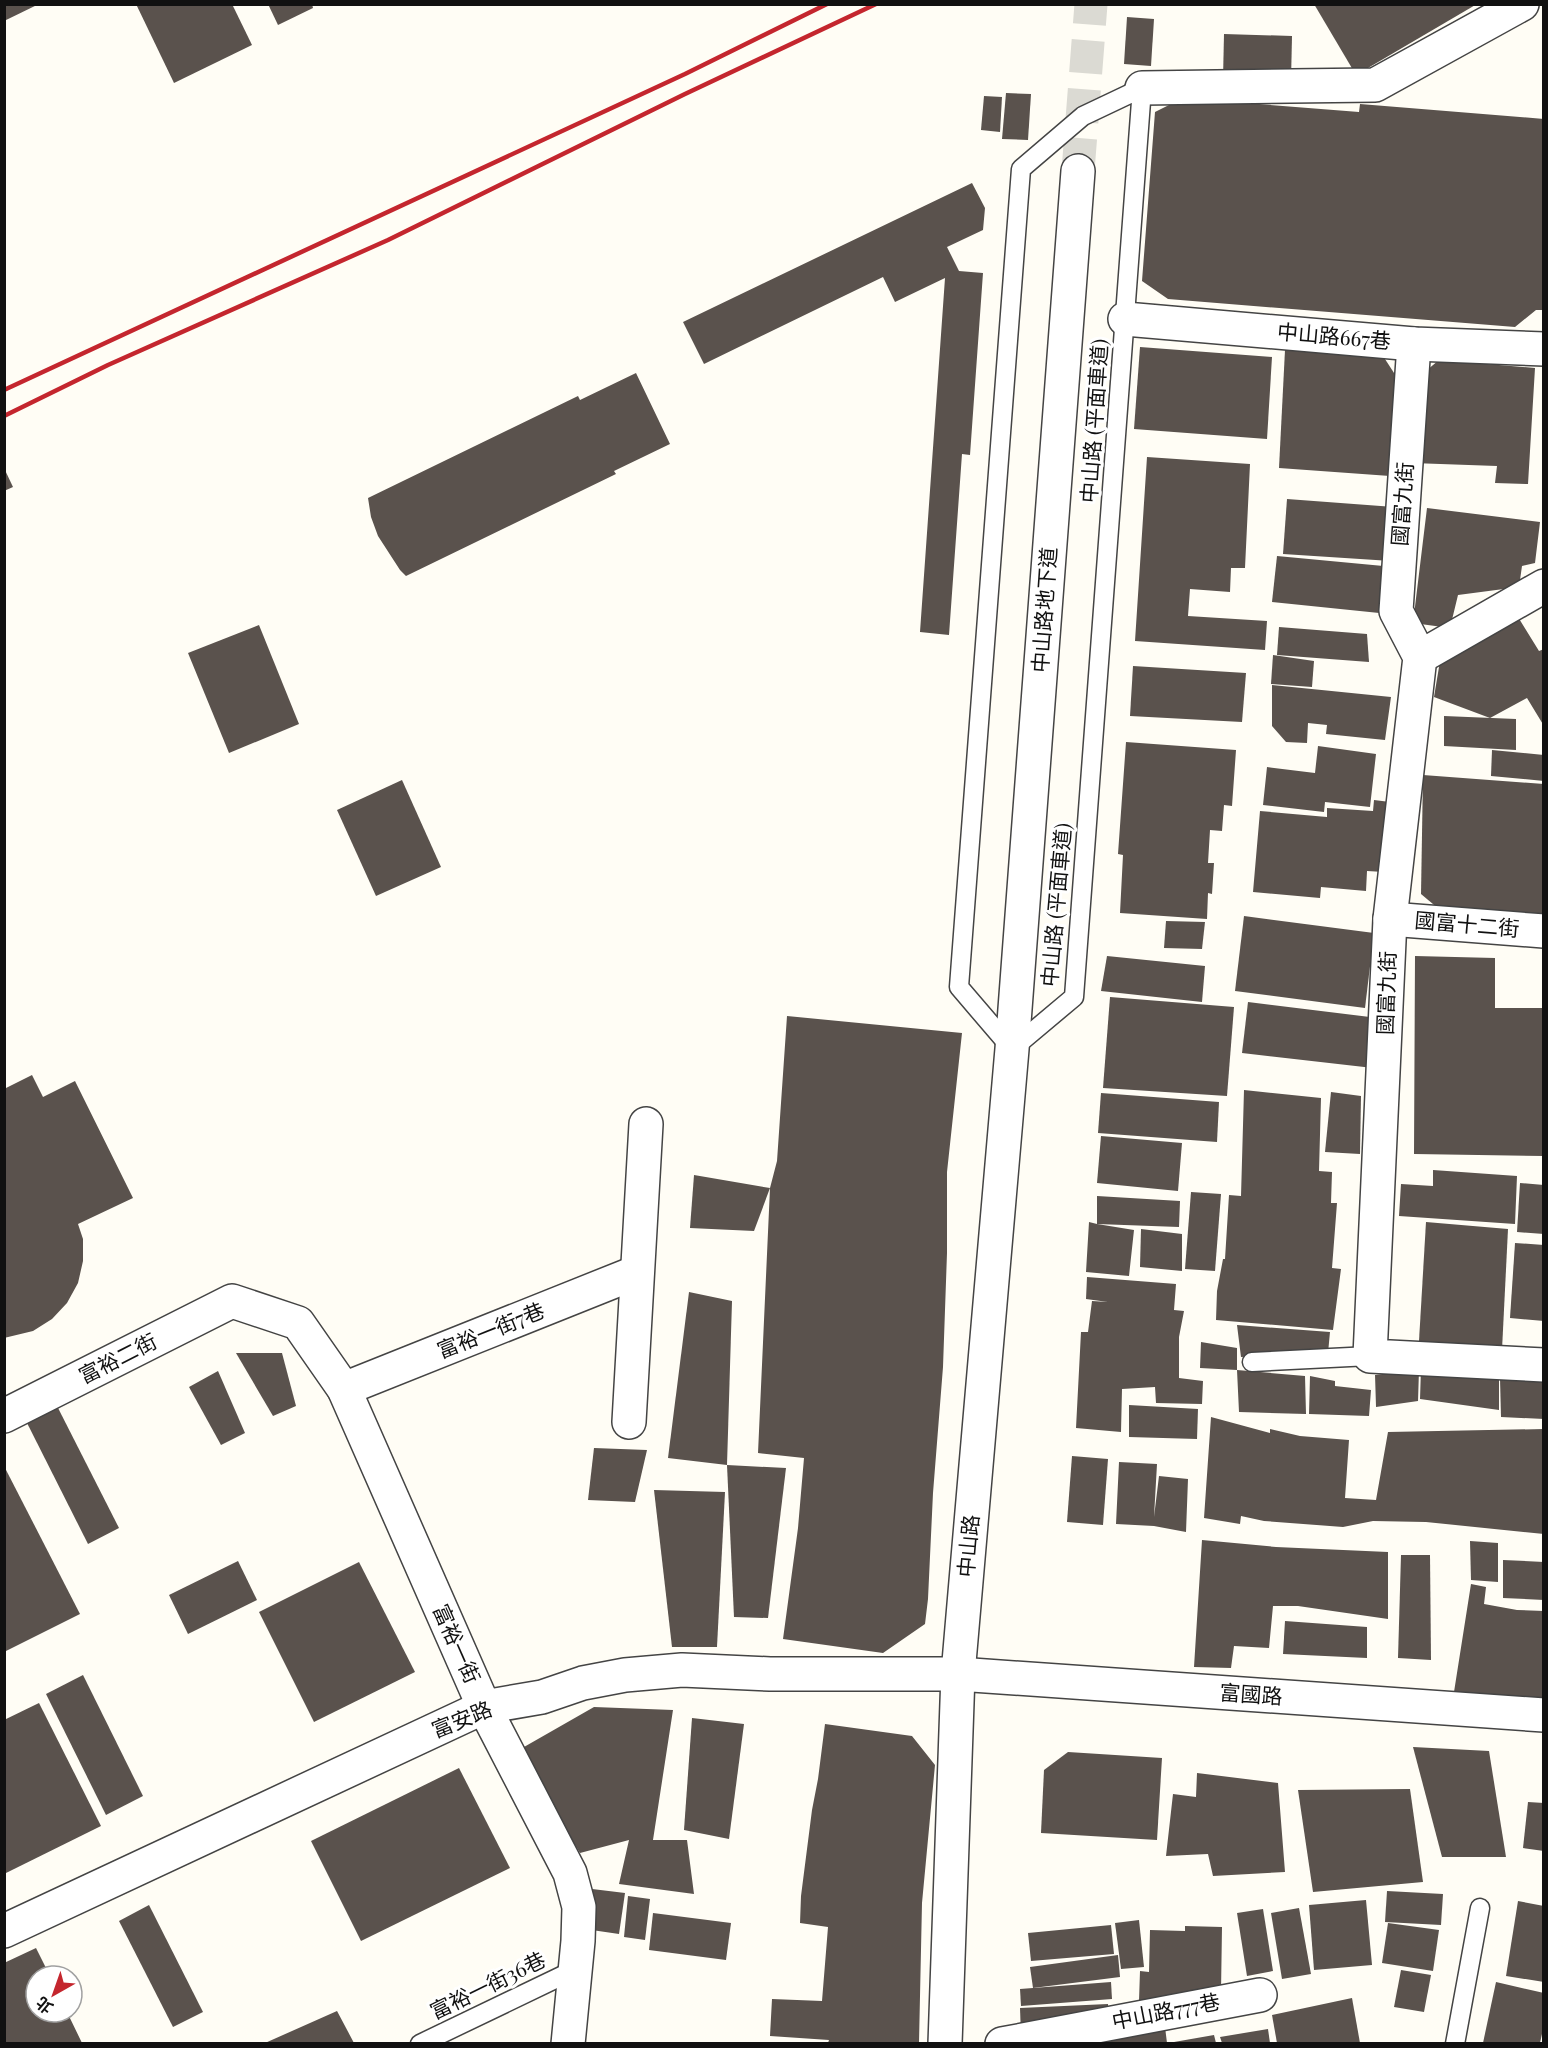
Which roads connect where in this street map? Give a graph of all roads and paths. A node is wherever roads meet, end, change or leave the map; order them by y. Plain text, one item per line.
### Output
1 (1522, 4) edge
2 (1536, 4) edge
3 (1544, 16) edge
4 (1142, 88) junction
5 (1078, 171) tunnel mouth
6 (1125, 319) junction
7 (1414, 345) junction
8 (1544, 349) edge
9 (1544, 586) edge
10 (1420, 657) junction
11 (1390, 919) junction
12 (1544, 931) edge
13 (1012, 1049) junction
14 (646, 1124) dead end
15 (637, 1272) junction
16 (232, 1301) joint
17 (1372, 1343) junction
18 (1252, 1362) dead end
19 (1544, 1365) edge
20 (344, 1389) junction
21 (4, 1416) edge
22 (629, 1422) dead end
23 (958, 1674) junction
24 (484, 1707) junction
25 (1544, 1715) edge
26 (1480, 1908) dead end
27 (4, 1931) edge
28 (576, 1969) junction
29 (1260, 1995) dead end
30 (420, 2043) edge
31 (568, 2043) edge
32 (945, 2043) edge
33 (1002, 2043) edge
34 (1455, 2043) edge

1 - 4 street
2 - 3 street
4 - 6 lane, 中山路 (平面車道)
4 - 13 lane
5 - 13 street, 中山路地下道
6 - 7 street, 中山路667巷
6 - 13 lane, 中山路 (平面車道)
7 - 8 street, 中山路667巷
7 - 10 street, 國富九街
9 - 10 street
10 - 11 street, 國富九街
11 - 12 street, 國富十二街
11 - 17 street, 國富九街
13 - 23 street, 中山路
14 - 15 street
15 - 20 street, 富裕一街7巷
15 - 22 street
16 - 20 street, 富裕一街
16 - 21 street, 富裕二街
17 - 18 lane
17 - 19 street
20 - 24 street, 富裕一街
23 - 24 street, 富安路
23 - 25 street, 富國路
23 - 32 street, 中山路
24 - 27 street, 富安路
24 - 28 street, 富裕一街
26 - 34 lane
28 - 30 lane, 富裕一街36巷
28 - 31 street, 富裕一街
29 - 33 street, 中山路777巷

